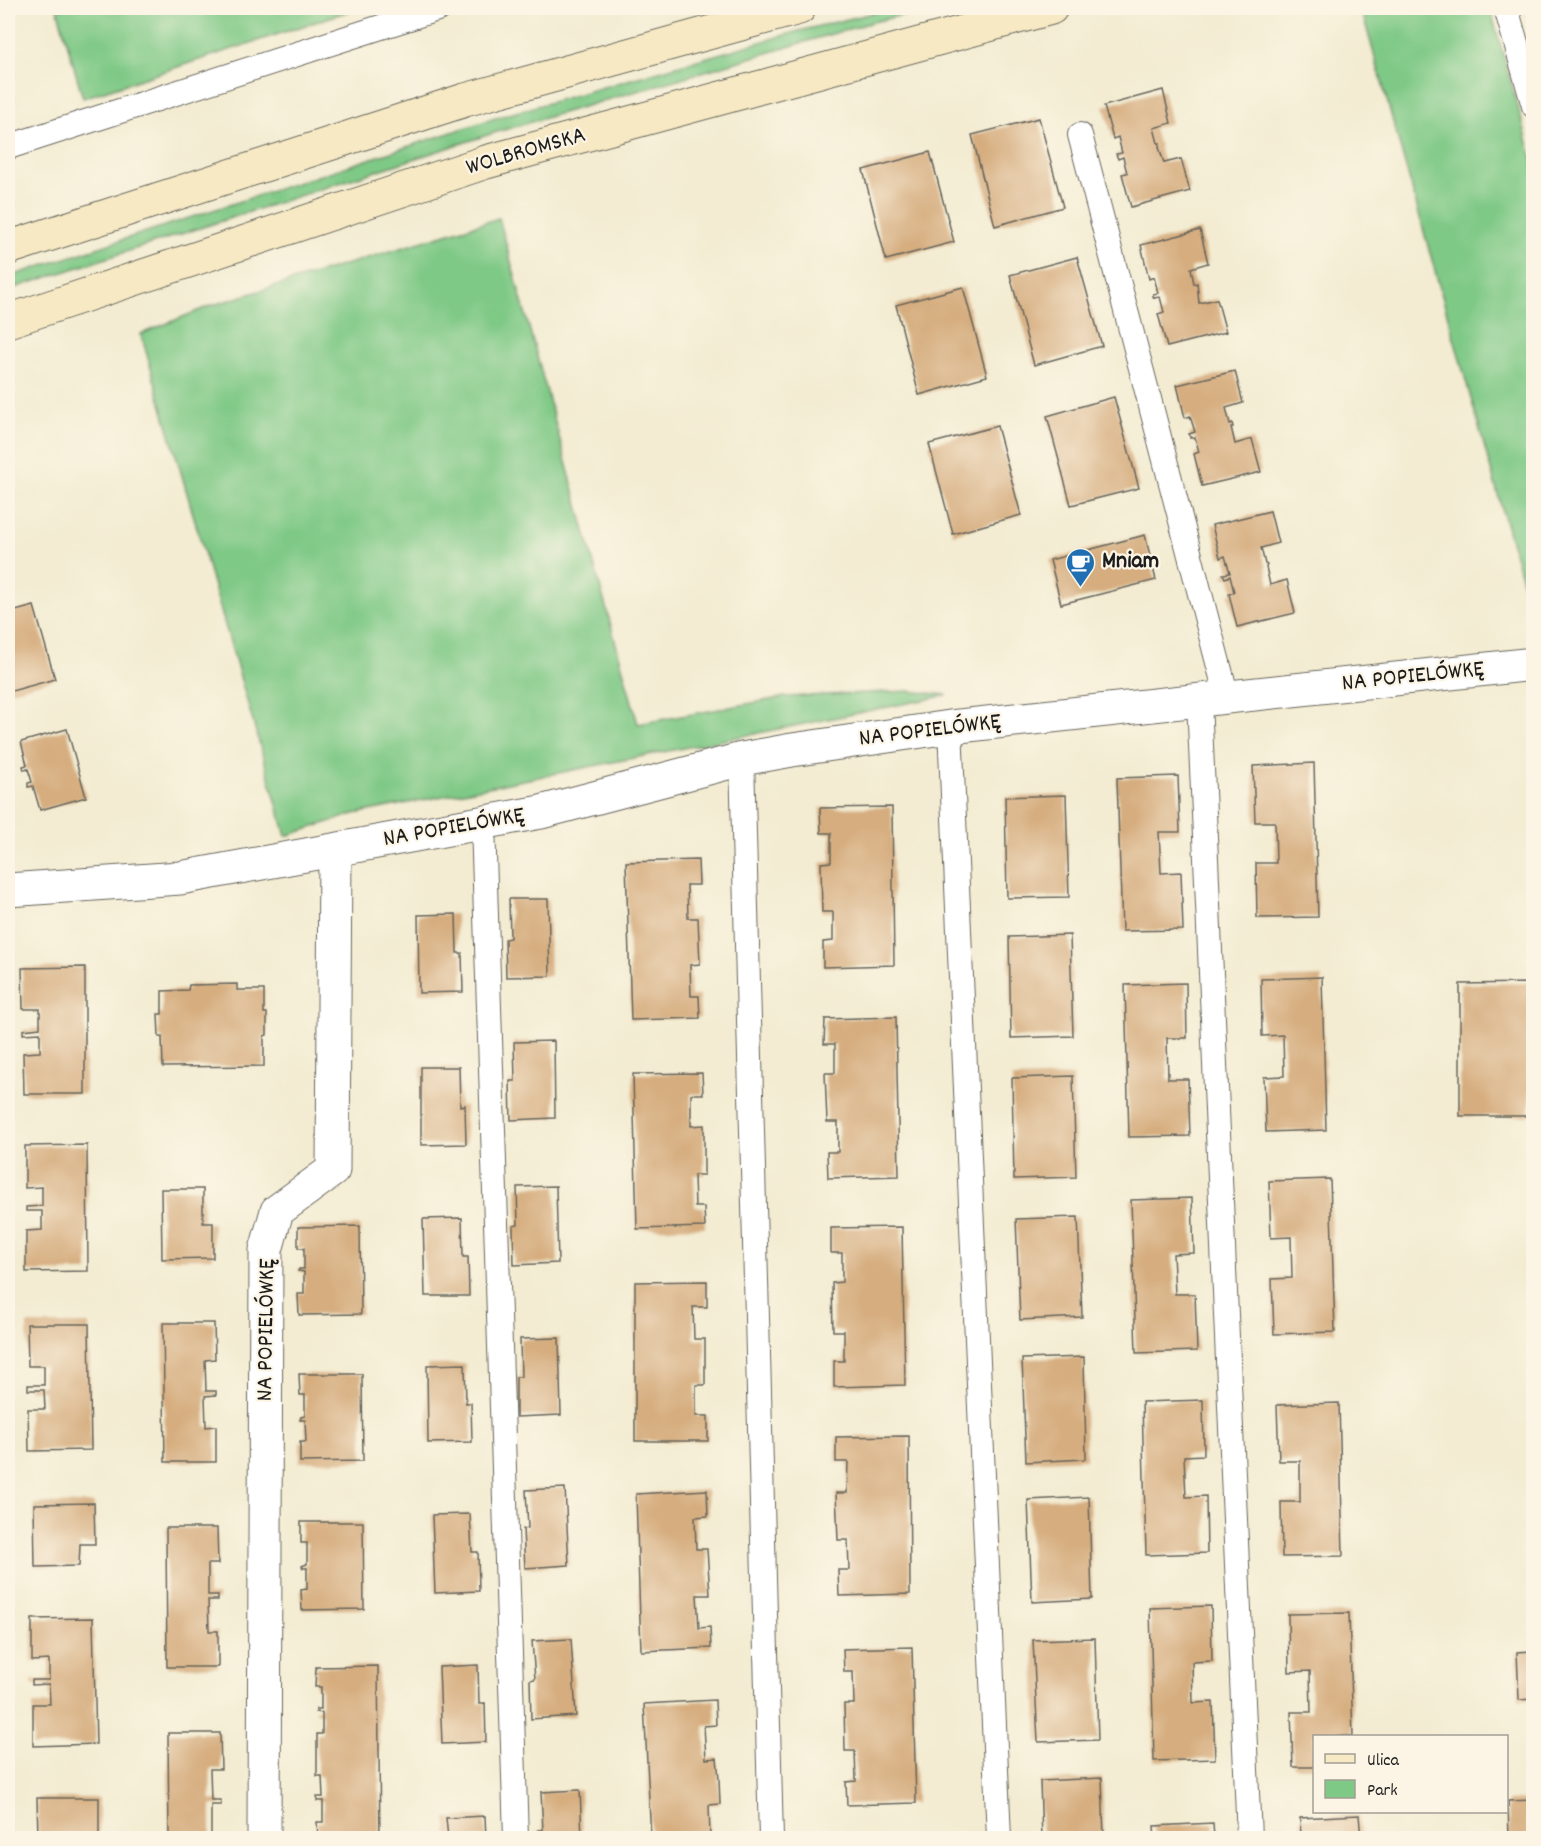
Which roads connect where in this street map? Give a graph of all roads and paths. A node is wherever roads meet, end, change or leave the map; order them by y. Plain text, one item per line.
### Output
1 (440, 8) edge
2 (799, 8) edge
3 (1051, 8) edge
4 (1506, 8) edge
5 (1533, 106) edge
6 (1080, 135) dead end
7 (8, 147) edge
8 (8, 248) edge
9 (8, 321) edge
10 (1533, 664) edge
11 (1213, 698) junction
12 (950, 728) junction
13 (742, 759) junction
14 (483, 823) junction
15 (335, 850) junction
16 (8, 890) edge
17 (264, 1839) edge
18 (516, 1839) edge
19 (771, 1839) edge
20 (999, 1839) edge
21 (1249, 1839) edge

1 - 7 lane
2 - 8 main road
3 - 9 main road, WOLBROMSKA
4 - 5 lane
6 - 11 lane
10 - 11 street, NA POPIELÓWKĘ
11 - 12 street, NA POPIELÓWKĘ
11 - 21 lane
12 - 13 street, NA POPIELÓWKĘ
12 - 20 lane
13 - 14 street, NA POPIELÓWKĘ
13 - 19 lane
14 - 15 street, NA POPIELÓWKĘ
14 - 18 lane
15 - 16 street, NA POPIELÓWKĘ
15 - 17 street, NA POPIELÓWKĘ

